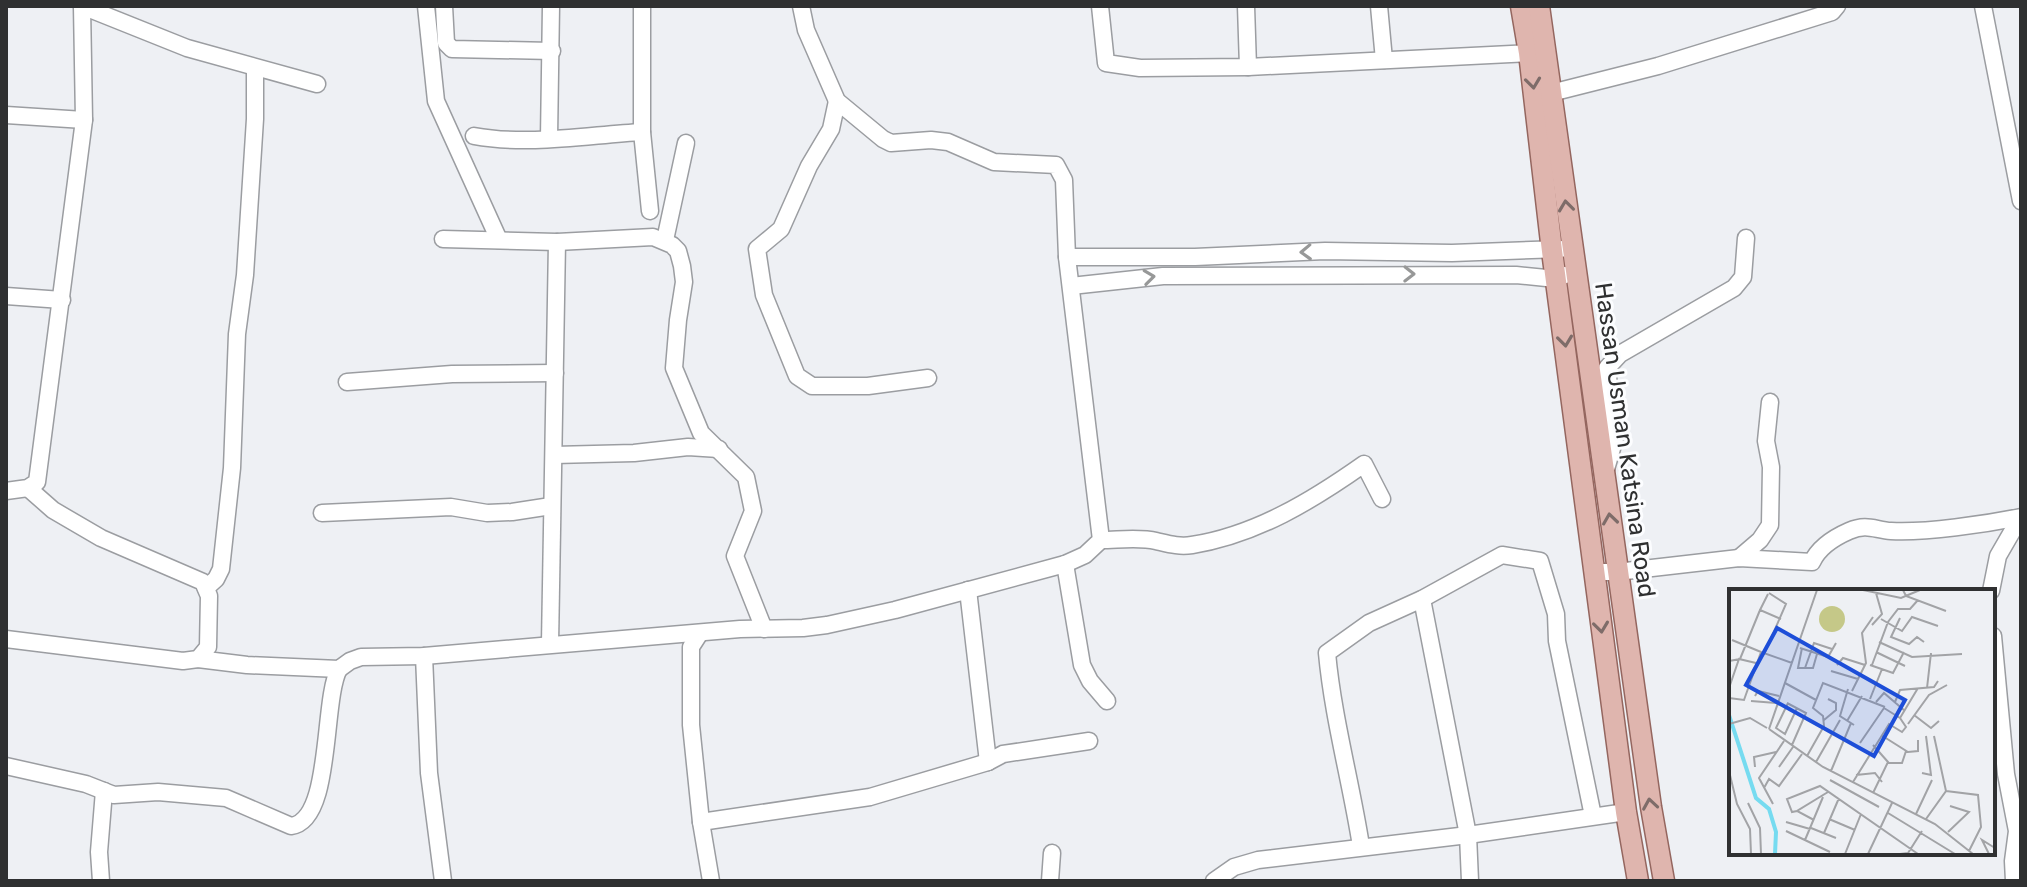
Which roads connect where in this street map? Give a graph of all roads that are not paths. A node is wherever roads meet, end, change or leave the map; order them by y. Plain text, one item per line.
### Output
1 (82, 6) edge
2 (426, 6) edge
3 (444, 6) edge
4 (551, 6) edge
5 (642, 6) edge
6 (801, 6) edge
7 (1100, 6) edge
8 (1246, 6) edge
9 (1379, 6) edge
10 (1521, 6) edge
11 (1539, 6) edge
12 (1837, 6) edge
13 (1983, 6) edge
14 (552, 51) junction
15 (1529, 53) junction
16 (1384, 60) junction
17 (1248, 67) junction
18 (255, 68) junction
19 (317, 84) dead end
20 (1551, 93) junction
21 (837, 101) junction
22 (6, 115) edge
23 (84, 120) junction
24 (642, 132) junction
25 (474, 136) dead end
26 (549, 138) junction
27 (686, 143) dead end
28 (2021, 201) edge
29 (650, 211) dead end
30 (1746, 238) dead end
31 (443, 239) dead end
32 (499, 240) junction
33 (665, 240) junction
34 (557, 242) junction
35 (1562, 249) junction
36 (1067, 257) junction
37 (1565, 275) junction
38 (1071, 286) junction
39 (6, 296) edge
40 (62, 300) junction
41 (555, 373) junction
42 (928, 378) dead end
43 (347, 382) dead end
44 (1770, 402) dead end
45 (719, 449) junction
46 (554, 455) junction
47 (1604, 478) junction
48 (28, 488) junction
49 (6, 491) edge
50 (1382, 499) dead end
51 (551, 506) junction
52 (322, 513) dead end
53 (2020, 518) edge
54 (1101, 540) junction
55 (1739, 558) junction
56 (1065, 564) junction
57 (1594, 572) junction
58 (1617, 572) junction
59 (206, 588) junction
60 (1991, 589) edge
61 (968, 590) junction
62 (1422, 599) junction
63 (764, 629) junction
64 (700, 633) junction
65 (6, 639) edge
66 (550, 644) junction
67 (424, 656) junction
68 (1995, 657) edge
69 (198, 659) junction
70 (339, 669) junction
71 (1107, 701) dead end
72 (1089, 741) dead end
73 (988, 762) junction
74 (6, 766) edge
75 (104, 791) junction
76 (1626, 812) junction
77 (1593, 816) junction
78 (701, 822) junction
79 (1468, 835) junction
80 (1361, 846) junction
81 (1052, 853) dead end
82 (101, 881) edge
83 (443, 881) edge
84 (711, 881) edge
85 (1050, 881) edge
86 (1214, 881) edge
87 (1470, 881) edge
88 (1638, 881) edge
89 (1664, 881) edge
90 (2014, 881) edge

1 - 18 street
1 - 23 street
2 - 32 street
3 - 14 street
4 - 14 street
5 - 24 street
6 - 21 street
7 - 17 street
8 - 17 street
9 - 16 street
10 - 15 main road, Hassan Usman Katsina Road
11 - 20 main road, Hassan Usman Katsina Road
12 - 20 street
13 - 28 street
14 - 26 street
15 - 16 street
15 -> 35 main road, Hassan Usman Katsina Road
16 - 17 street
18 - 19 street
18 - 59 street
35 -> 20 main road, Hassan Usman Katsina Road
21 - 36 street
21 - 42 street
22 - 23 street
23 - 40 street
24 - 26 street
24 - 29 street
25 - 26 street
27 - 33 street
30 - 47 street
31 - 32 street
32 - 34 street
33 - 34 street
33 - 45 street
34 - 41 street
35 -> 36 street
35 - 37 main road, Hassan Usman Katsina Road
36 - 38 street
38 -> 37 street
37 - 47 main road, Hassan Usman Katsina Road
37 -> 57 main road, Hassan Usman Katsina Road
38 - 54 street
39 - 40 street
40 - 48 street
41 - 43 street
41 - 46 street
44 - 55 street
45 - 46 street
45 - 63 street
46 - 51 street
58 -> 47 main road, Hassan Usman Katsina Road
48 - 49 street
48 - 59 street
50 - 54 street
51 - 52 street
51 - 66 street
53 - 55 street
53 - 60 street
54 - 56 street
55 - 58 street
56 - 61 street
56 - 71 street
57 - 58 street
57 -> 76 main road, Hassan Usman Katsina Road
89 -> 58 main road, Hassan Usman Katsina Road
59 - 69 street
61 - 63 street
61 - 73 street
62 - 77 street
62 - 79 street
62 - 80 street
63 - 64 street
64 - 66 street
64 - 78 street
65 - 69 street
66 - 67 street
67 - 70 street
67 - 83 street
68 - 90 street
69 - 70 street
70 - 75 street
72 - 73 street
73 - 78 street
74 - 75 street
75 - 82 street
76 - 77 street
76 - 88 main road, Hassan Usman Katsina Road
77 - 79 street
78 - 84 street
79 - 80 street
79 - 87 street
80 - 86 street
81 - 85 street

